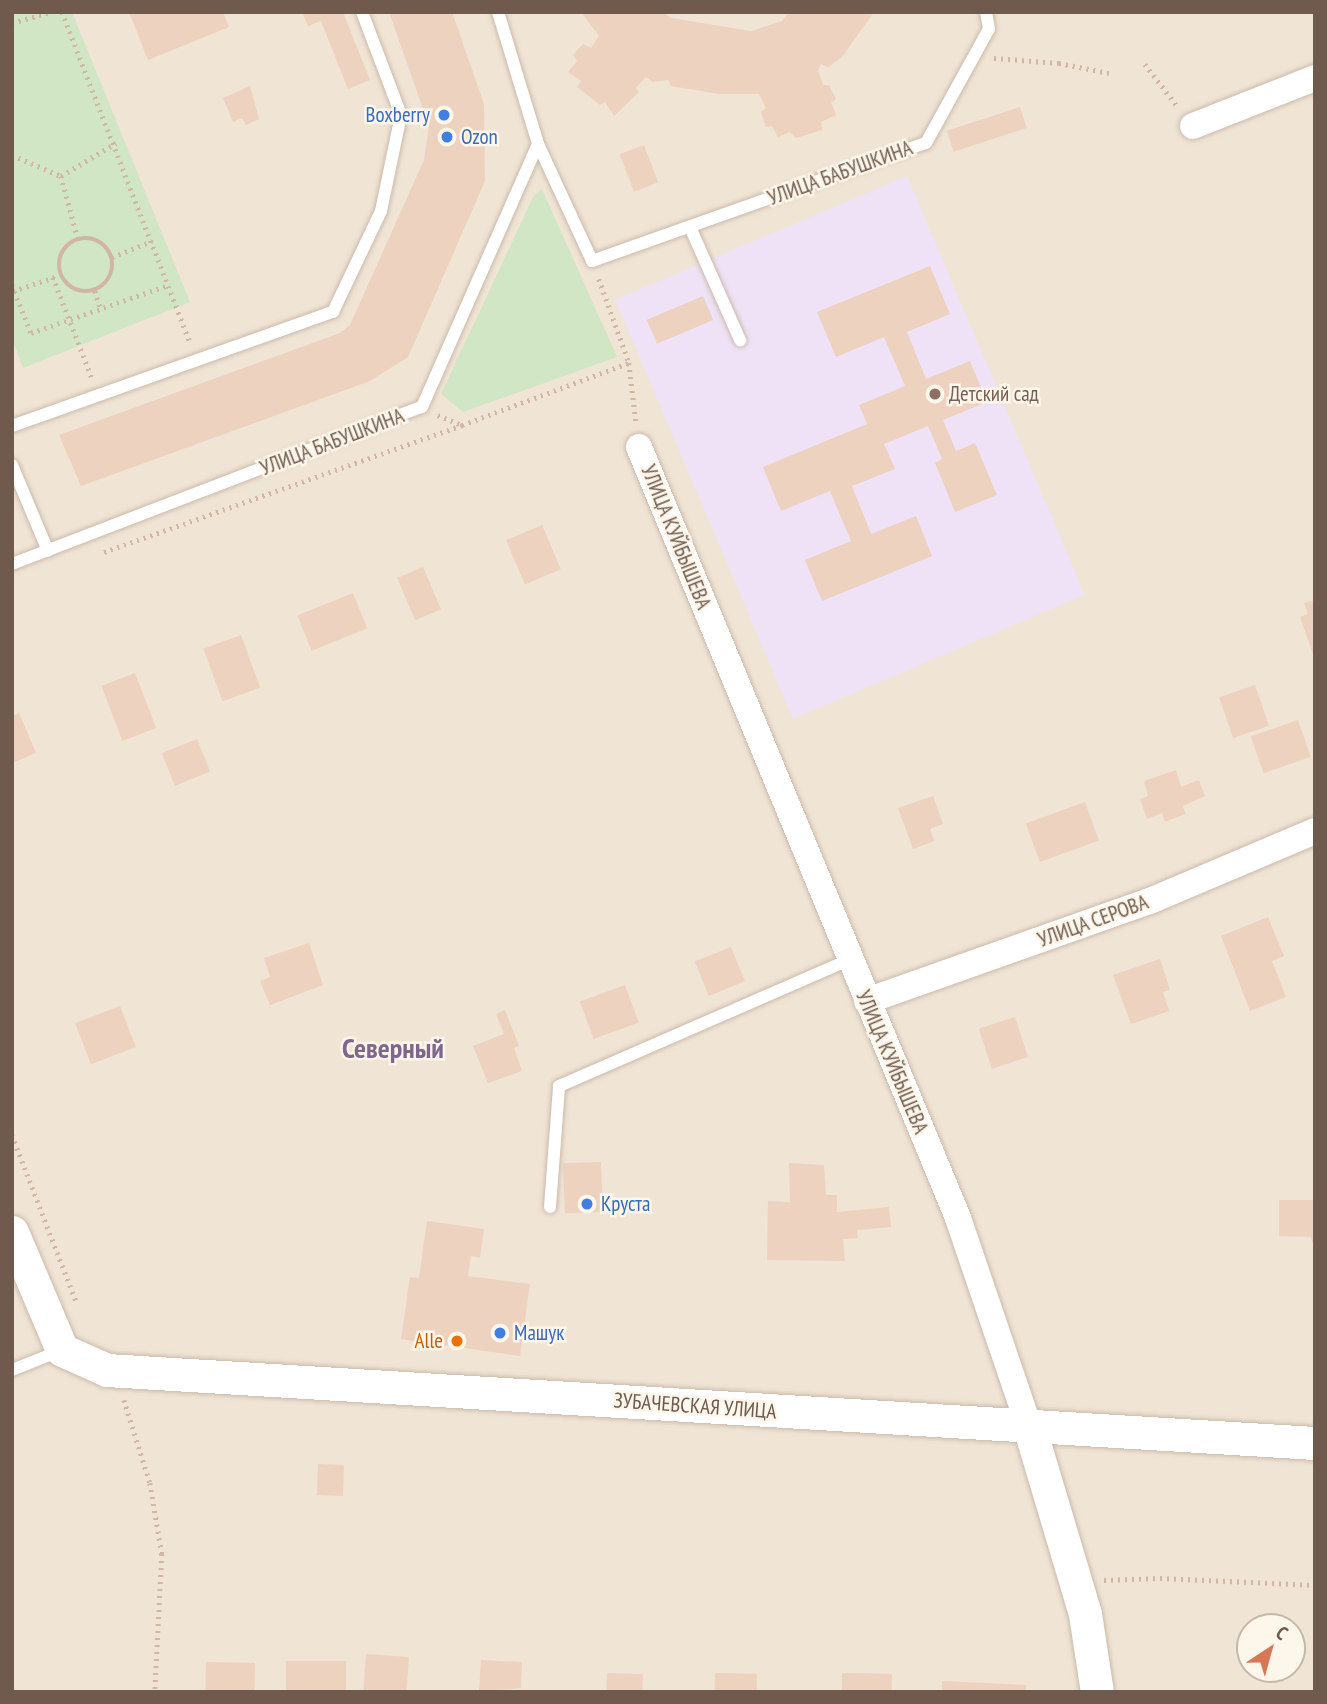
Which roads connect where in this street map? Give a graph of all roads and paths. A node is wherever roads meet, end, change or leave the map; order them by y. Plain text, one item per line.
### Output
1 (50, 12) edge
2 (62, 12) edge
3 (362, 12) edge
4 (498, 12) edge
5 (986, 12) edge
6 (12, 23) edge
7 (975, 57) junction
8 (1144, 64) dead end
9 (1110, 73) dead end
10 (1315, 78) edge
11 (1193, 126) joint
12 (116, 143) junction
13 (538, 144) junction
14 (12, 155) edge
15 (61, 176) junction
16 (690, 227) junction
17 (78, 239) junction
18 (152, 241) junction
19 (112, 257) junction
20 (592, 261) junction
21 (60, 275) junction
22 (52, 277) junction
23 (169, 285) junction
24 (13, 289) edge
25 (95, 291) junction
26 (101, 310) junction
27 (70, 321) junction
28 (740, 340) dead end
29 (198, 363) junction
30 (629, 363) junction
31 (98, 396) junction
32 (422, 407) junction
33 (462, 425) junction
34 (12, 426) edge
35 (639, 447) joint
36 (12, 465) edge
37 (48, 551) junction
38 (93, 556) dead end
39 (12, 564) edge
40 (1315, 831) edge
41 (849, 960) junction
42 (867, 1001) junction
43 (12, 1135) edge
44 (550, 1207) dead end
45 (12, 1232) edge
46 (79, 1308) dead end
47 (82, 1360) junction
48 (12, 1370) edge
49 (1029, 1426) junction
50 (1315, 1443) edge
51 (1075, 1582) junction
52 (1315, 1585) edge
53 (155, 1692) edge
54 (1097, 1692) edge

1 - 6 path
2 - 12 path
3 - 29 lane
4 - 13 lane
5 - 7 lane, УЛИЦА БАБУШКИНА
7 - 9 path
7 - 16 lane, УЛИЦА БАБУШКИНА
8 - 11 path
10 - 11 street
12 - 15 path
12 - 18 path
13 - 20 lane
13 - 32 lane, УЛИЦА БАБУШКИНА
14 - 15 path
15 - 17 path
16 - 20 lane, УЛИЦА БАБУШКИНА
16 - 28 lane
17 - 19 path
17 - 21 path
18 - 19 path
18 - 23 path
19 - 25 path
20 - 30 path
21 - 22 path
21 - 25 path
22 - 24 path
22 - 27 path
23 - 26 path
23 - 29 path
24 - 27 path
25 - 26 path
26 - 27 path
27 - 31 path
29 - 31 lane
30 - 33 path
30 - 35 path
31 - 34 lane
32 - 33 path
32 - 37 lane, УЛИЦА БАБУШКИНА
33 - 38 path
35 - 41 street, УЛИЦА КУЙБЫШЕВА
36 - 37 lane
37 - 39 lane, УЛИЦА БАБУШКИНА
40 - 42 street, УЛИЦА СЕРОВА
41 - 42 street, УЛИЦА КУЙБЫШЕВА
41 - 44 lane
42 - 49 street, УЛИЦА КУЙБЫШЕВА
43 - 46 path
45 - 47 street
47 - 48 lane
47 - 49 street, ЗУБАЧЕВСКАЯ УЛИЦА
47 - 53 path
49 - 50 street, ЗУБАЧЕВСКАЯ УЛИЦА
49 - 51 street, УЛИЦА КУЙБЫШЕВА
51 - 52 path
51 - 54 street, УЛИЦА КУЙБЫШЕВА

